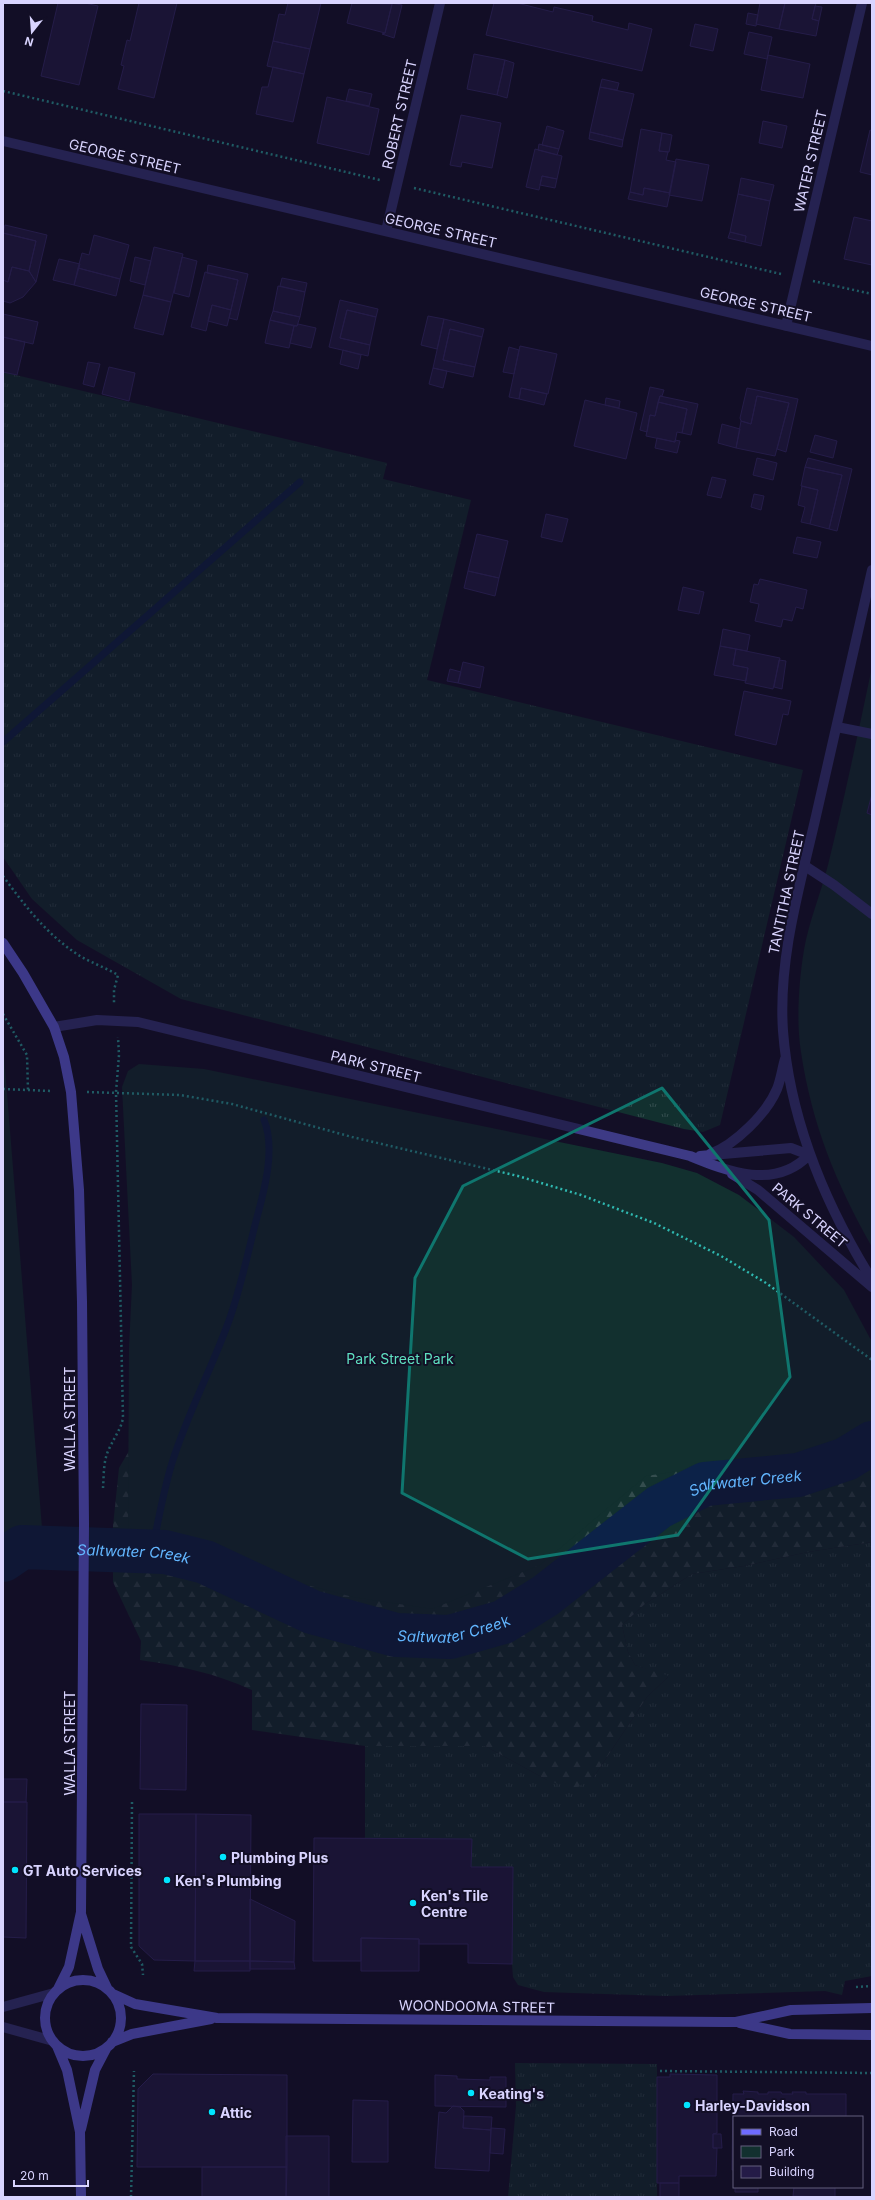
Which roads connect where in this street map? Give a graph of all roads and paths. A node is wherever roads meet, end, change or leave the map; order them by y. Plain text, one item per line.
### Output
1 (440, 3) edge
2 (862, 3) edge
3 (3, 91) edge
4 (3, 142) edge
5 (397, 184) junction
6 (386, 232) junction
7 (797, 278) junction
8 (872, 294) edge
9 (786, 326) junction
10 (872, 346) edge
11 (872, 570) edge
12 (837, 727) junction
13 (872, 734) edge
14 (805, 866) junction
15 (3, 876) edge
16 (872, 914) edge
17 (3, 943) edge
18 (3, 1014) edge
19 (116, 1021) junction
20 (54, 1027) junction
21 (786, 1056) junction
22 (3, 1089) edge
23 (28, 1090) junction
24 (46, 1091) dead end
25 (92, 1092) dead end
26 (116, 1092) junction
27 (809, 1155) junction
28 (695, 1156) junction
29 (726, 1171) junction
30 (872, 1280) edge
31 (872, 1287) edge
32 (872, 1360) edge
33 (103, 1496) dead end
34 (132, 1802) dead end
35 (81, 1912) junction
36 (143, 1975) dead end
37 (872, 1986) edge
38 (856, 1987) dead end
39 (56, 1991) junction
40 (111, 1992) junction
41 (3, 2007) edge
42 (872, 2008) edge
43 (217, 2018) junction
44 (736, 2022) junction
45 (3, 2027) edge
46 (872, 2035) edge
47 (54, 2042) junction
48 (110, 2045) junction
49 (134, 2071) dead end
50 (660, 2071) dead end
51 (872, 2074) edge
52 (80, 2132) junction
53 (81, 2197) edge
54 (131, 2197) edge

1 - 5 street, ROBERT STREET
2 - 7 street, WATER STREET
3 - 5 path
4 - 6 street, GEORGE STREET
5 - 6 street, ROBERT STREET
5 - 7 path
6 - 9 street, GEORGE STREET
7 - 8 path
7 - 9 street, WATER STREET
9 - 10 street, GEORGE STREET
11 - 12 street, TANTITHA STREET
12 - 13 street
12 - 14 street, TANTITHA STREET
14 - 16 street
14 - 21 street, TANTITHA STREET
15 - 19 path
17 - 20 street, WALLA STREET
18 - 23 path
19 - 20 street, PARK STREET
19 - 26 path
19 - 28 street, PARK STREET
20 - 35 street, WALLA STREET
21 - 27 street, TANTITHA STREET
21 - 28 street
22 - 23 path
23 - 24 path
25 - 26 path
26 - 32 path
26 - 33 path
27 - 28 street, PARK STREET
27 - 29 street, PARK STREET
27 - 30 street, TANTITHA STREET
28 - 29 street, PARK STREET
29 - 31 street, PARK STREET
34 - 36 path
35 - 39 street, WALLA STREET
35 - 40 street, WALLA STREET
37 - 38 path
39 - 40 street
39 - 41 street
39 - 47 street
40 - 43 street, WOONDOOMA STREET
40 - 48 street
42 - 44 street, WOONDOOMA STREET
43 - 44 street, WOONDOOMA STREET
43 - 48 street, WOONDOOMA STREET
44 - 46 street, WOONDOOMA STREET
45 - 47 street
47 - 48 street
47 - 52 street
48 - 52 street
49 - 54 path
50 - 51 path
52 - 53 street

